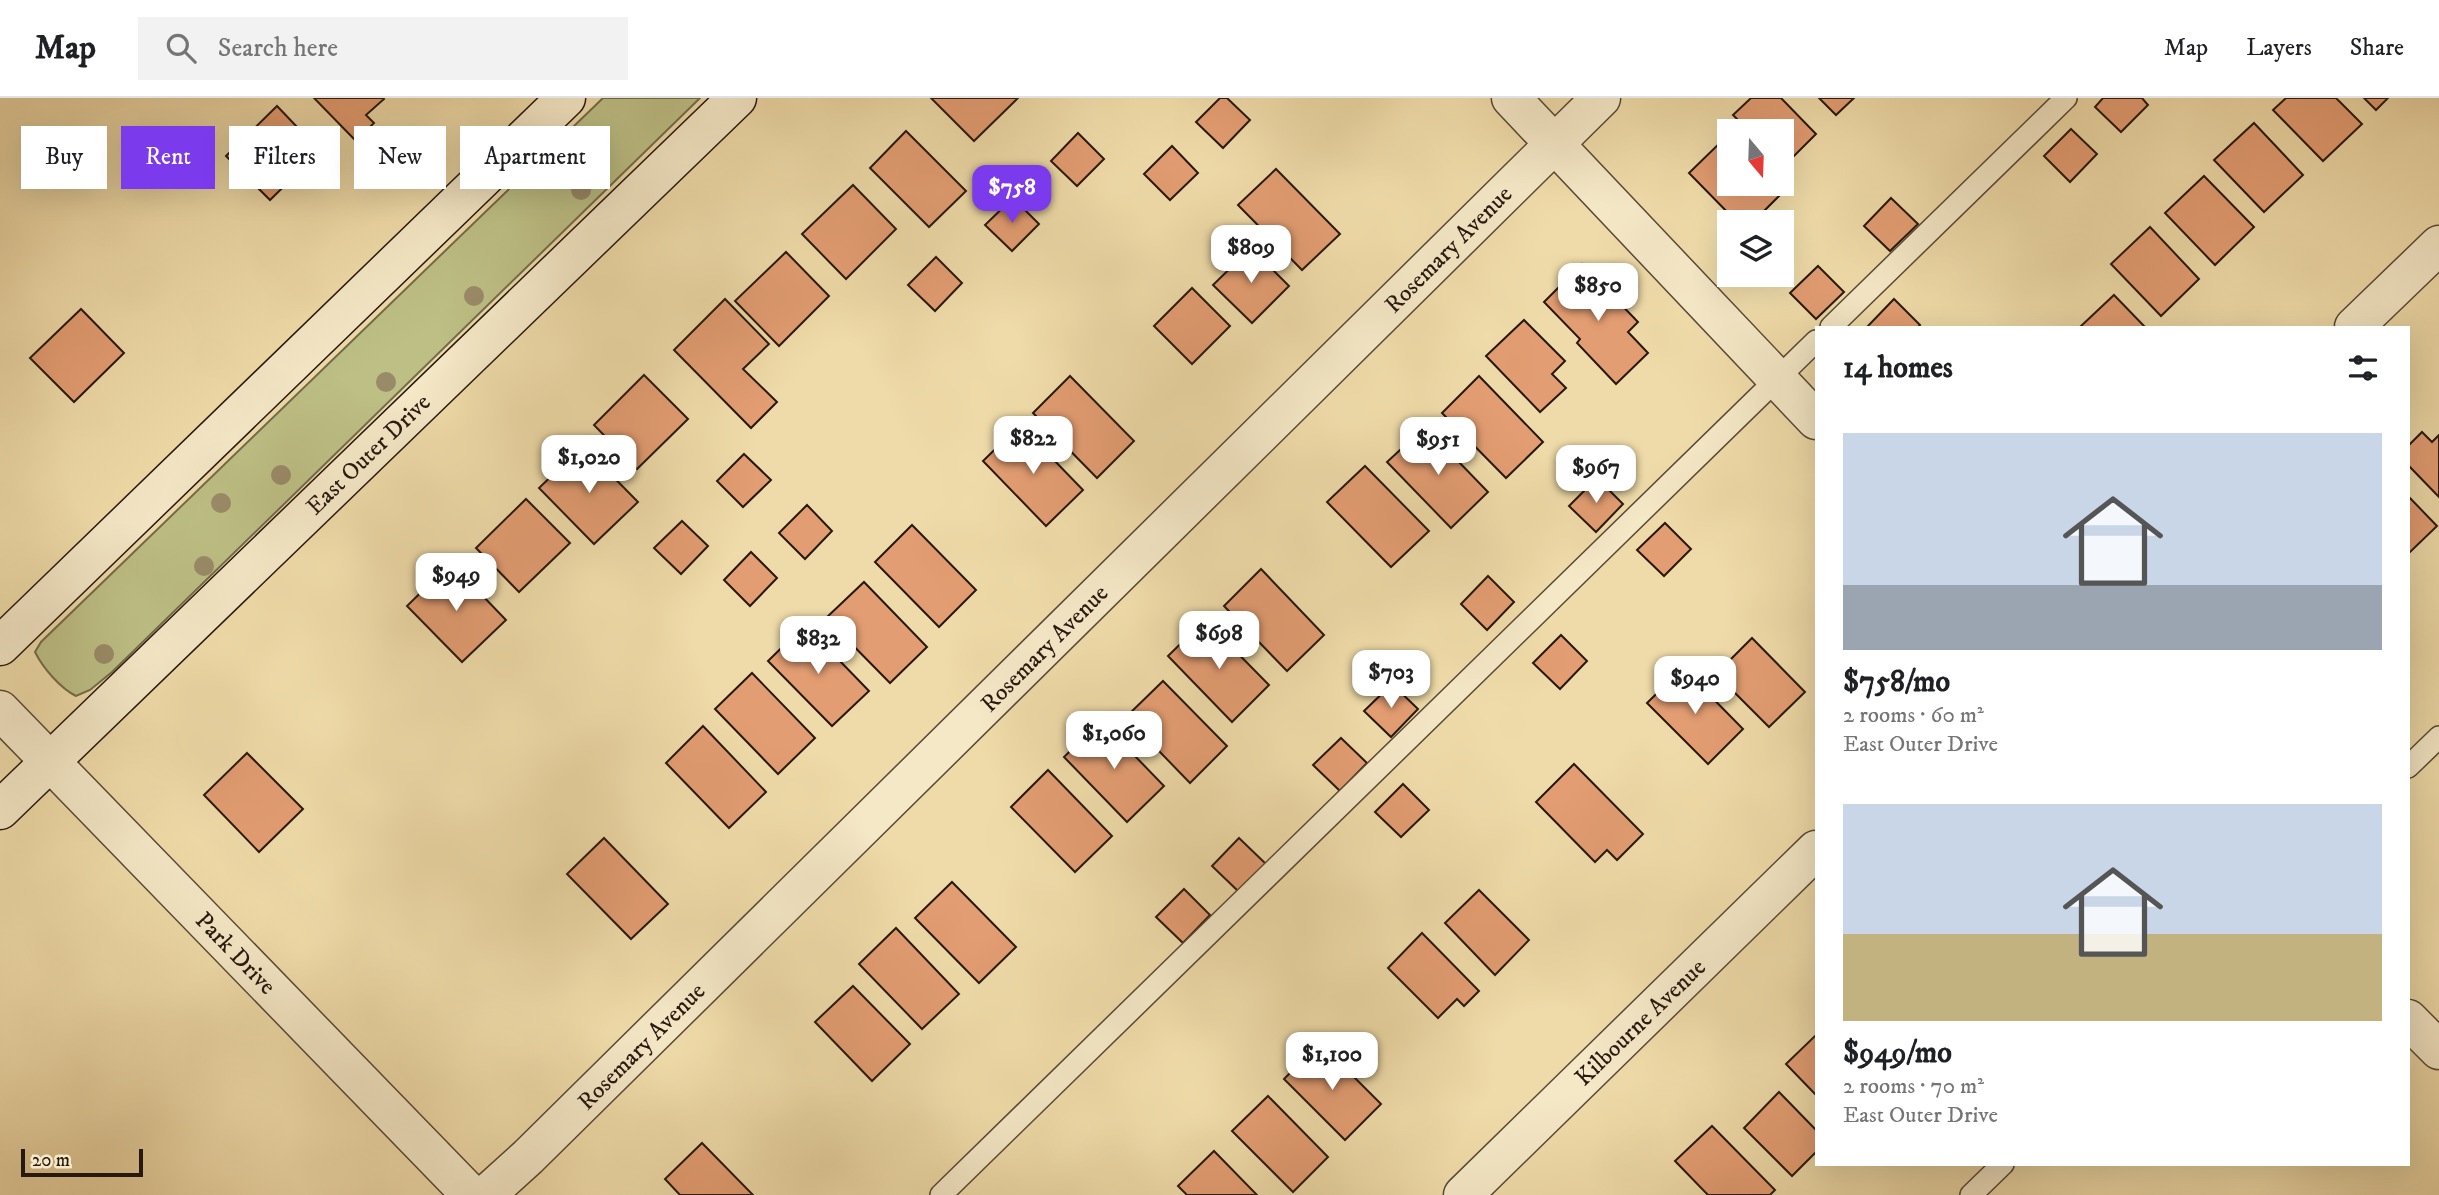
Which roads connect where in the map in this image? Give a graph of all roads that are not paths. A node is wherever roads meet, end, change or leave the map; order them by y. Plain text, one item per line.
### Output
1 (566, 98) edge
2 (737, 98) edge
3 (1511, 98) edge
4 (1601, 98) edge
5 (2066, 98) edge
6 (1555, 144) junction
7 (2439, 245) edge
8 (1832, 326) edge
9 (2355, 326) edge
10 (1815, 342) edge
11 (1778, 379) junction
12 (1815, 419) edge
13 (0, 646) edge
14 (0, 710) edge
15 (2439, 737) edge
16 (50, 761) junction
17 (2410, 765) edge
18 (0, 810) edge
19 (1815, 851) edge
20 (2410, 1021) edge
21 (2439, 1050) edge
22 (2001, 1166) edge
23 (471, 1195) edge
24 (485, 1195) edge
25 (942, 1195) edge
26 (1463, 1195) edge
27 (1971, 1195) edge

1 - 13 street
2 - 16 street, East Outer Drive
3 - 6 street
4 - 6 street, Rosemary Avenue
5 - 8 lane
6 - 11 street
6 - 24 street, Rosemary Avenue
7 - 9 street
10 - 11 lane
11 - 12 street
11 - 25 lane
14 - 16 street, Park Drive
15 - 17 lane
16 - 18 street, East Outer Drive
16 - 23 street, Park Drive
19 - 26 street, Kilbourne Avenue
20 - 21 street
22 - 27 lane

